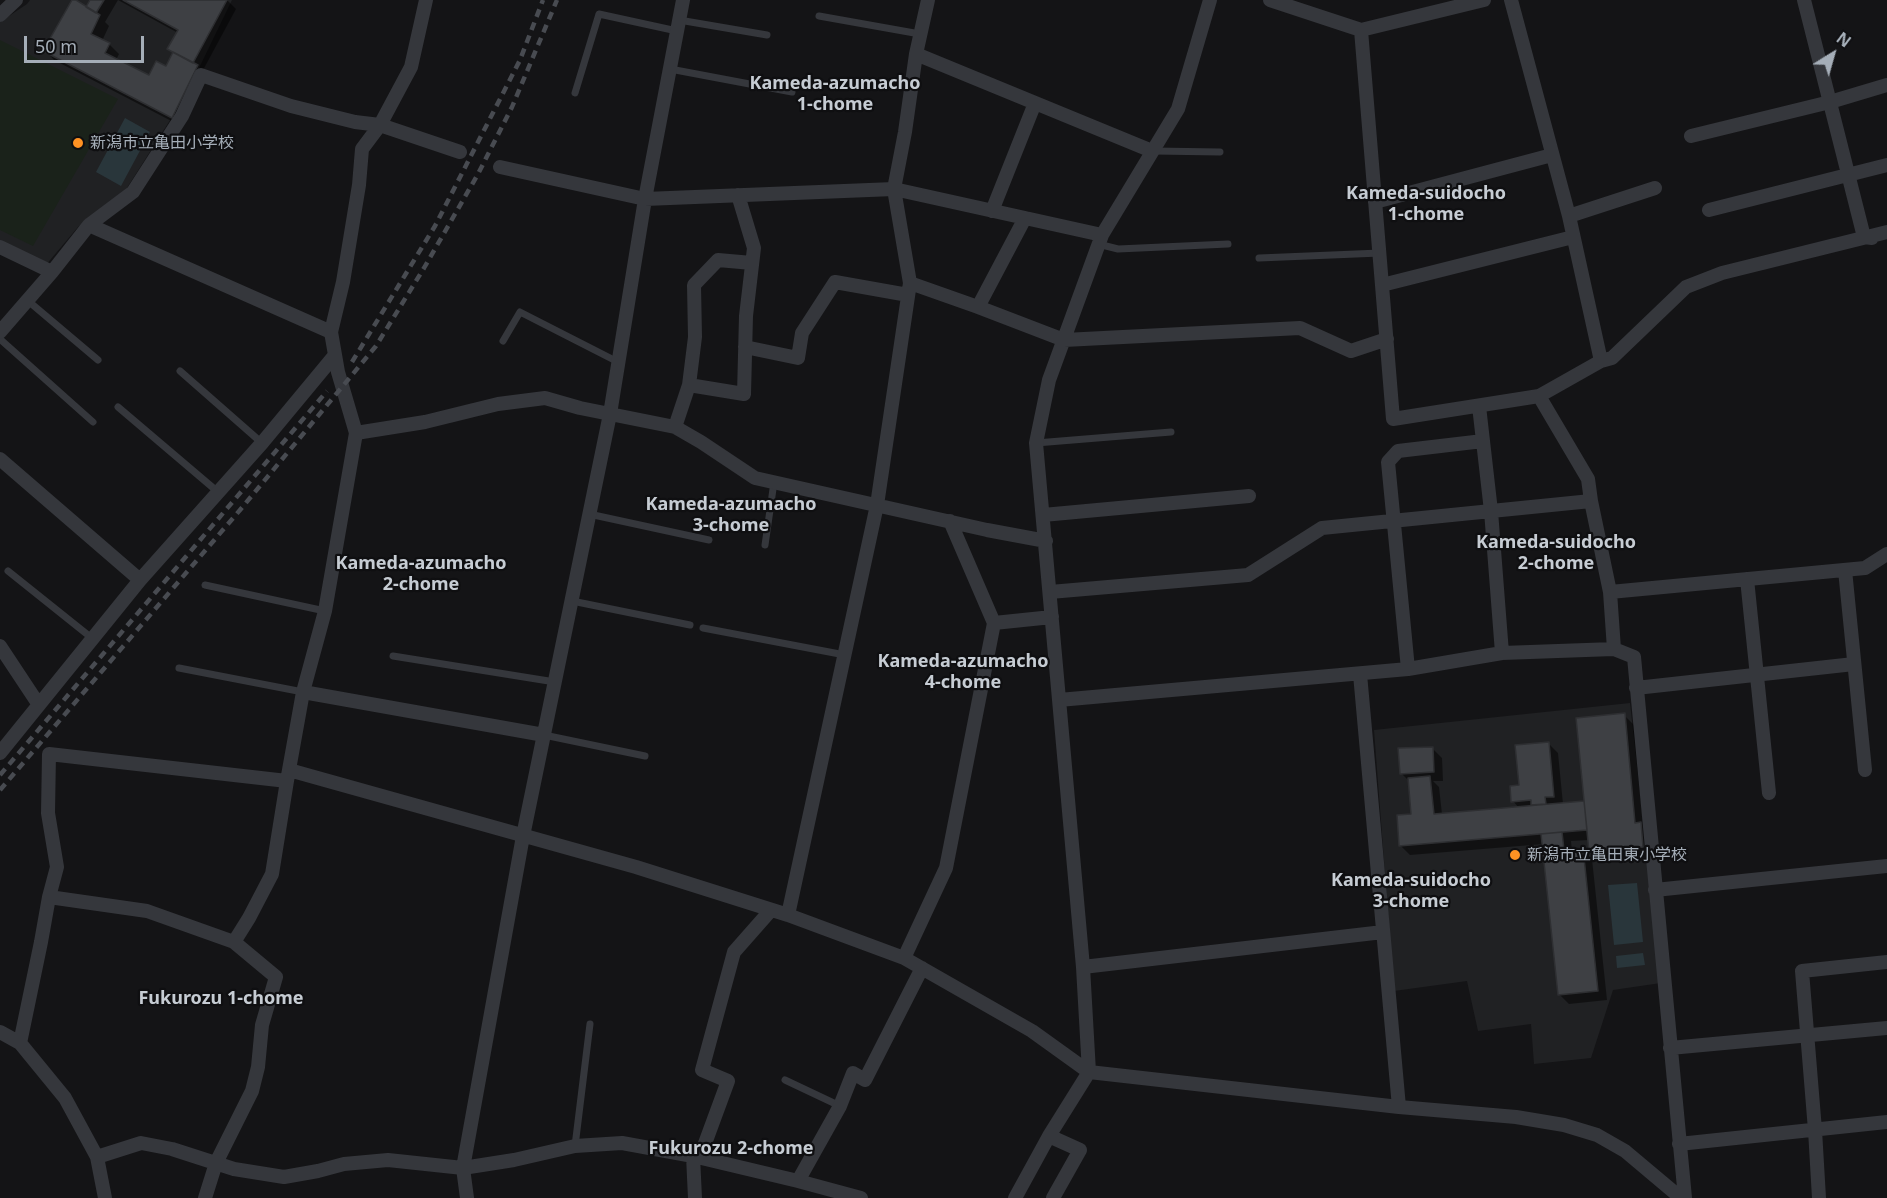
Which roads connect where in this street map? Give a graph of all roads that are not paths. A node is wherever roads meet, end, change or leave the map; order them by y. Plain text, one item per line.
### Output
1 (16, 0) edge
2 (426, 0) edge
3 (683, 0) edge
4 (928, 0) edge
5 (1210, 0) edge
6 (1270, 0) edge
7 (1511, 0) edge
8 (1804, 0) edge
9 (1478, 1) edge
10 (0, 15) edge
11 (819, 16) dead end
12 (678, 26) junction
13 (1361, 30) junction
14 (920, 34) junction
15 (767, 35) dead end
16 (916, 54) junction
17 (670, 69) junction
18 (1887, 85) edge
19 (792, 92) dead end
20 (575, 93) dead end
21 (1830, 102) junction
22 (1035, 103) junction
23 (380, 125) junction
24 (1691, 136) dead end
25 (1152, 151) junction
26 (460, 152) dead end
27 (1220, 152) dead end
28 (1552, 155) junction
29 (1887, 165) edge
30 (500, 166) dead end
31 (1848, 175) junction
32 (1655, 188) dead end
33 (894, 189) junction
34 (738, 195) junction
35 (645, 199) junction
36 (1375, 202) junction
37 (1709, 210) dead end
38 (992, 211) junction
39 (1569, 216) junction
40 (1024, 218) junction
41 (89, 225) junction
42 (1887, 232) edge
43 (1573, 237) junction
44 (1864, 237) junction
45 (1100, 239) junction
46 (1887, 240) edge
47 (1228, 244) dead end
48 (0, 247) edge
49 (1380, 253) junction
50 (1259, 258) dead end
51 (752, 264) junction
52 (52, 272) junction
53 (1382, 285) junction
54 (909, 289) junction
55 (27, 300) junction
56 (978, 307) junction
57 (0, 332) edge
58 (331, 332) junction
59 (0, 339) edge
60 (1387, 339) junction
61 (1064, 340) junction
62 (503, 341) dead end
63 (745, 346) junction
64 (335, 355) junction
65 (98, 360) dead end
66 (1601, 361) junction
67 (618, 362) junction
68 (180, 371) dead end
69 (689, 385) junction
70 (1539, 396) junction
71 (1479, 406) junction
72 (118, 407) dead end
73 (610, 414) junction
74 (93, 422) dead end
75 (675, 427) junction
76 (1171, 432) dead end
77 (357, 433) junction
78 (1483, 441) junction
79 (262, 443) junction
80 (1036, 443) junction
81 (0, 459) edge
82 (774, 482) junction
83 (218, 492) junction
84 (1249, 496) dead end
85 (1591, 501) junction
86 (877, 505) junction
87 (1491, 511) junction
88 (589, 514) junction
89 (1043, 515) junction
90 (950, 521) junction
91 (1395, 521) junction
92 (709, 540) dead end
93 (1046, 541) junction
94 (765, 545) dead end
95 (1887, 554) edge
96 (1845, 570) junction
97 (8, 571) dead end
98 (1747, 579) junction
99 (140, 580) junction
100 (205, 585) dead end
101 (1050, 592) junction
102 (1610, 592) junction
103 (572, 601) junction
104 (325, 611) junction
105 (1052, 617) junction
106 (994, 623) junction
107 (690, 625) dead end
108 (703, 628) dead end
109 (94, 640) junction
110 (0, 646) edge
111 (1614, 649) junction
112 (1502, 653) junction
113 (845, 655) junction
114 (393, 656) dead end
115 (1854, 664) junction
116 (179, 668) dead end
117 (1408, 669) junction
118 (1359, 674) junction
119 (1757, 675) junction
120 (555, 682) junction
121 (1636, 688) junction
122 (303, 692) junction
123 (1059, 700) junction
124 (39, 705) junction
125 (544, 735) junction
126 (0, 753) edge
127 (645, 756) dead end
128 (1865, 770) dead end
129 (288, 776) junction
130 (1769, 793) dead end
131 (523, 836) junction
132 (1887, 866) edge
133 (1655, 890) junction
134 (49, 897) junction
135 (771, 910) junction
136 (788, 915) junction
137 (1383, 932) junction
138 (234, 942) junction
139 (904, 958) junction
140 (1887, 962) edge
141 (1083, 967) junction
142 (922, 968) junction
143 (590, 1024) dead end
144 (1887, 1028) edge
145 (0, 1032) edge
146 (1808, 1035) junction
147 (20, 1043) junction
148 (1670, 1048) junction
149 (1089, 1072) junction
150 (785, 1080) dead end
151 (840, 1106) junction
152 (1399, 1107) junction
153 (1887, 1122) edge
154 (1815, 1130) junction
155 (1049, 1136) junction
156 (1679, 1144) junction
157 (575, 1146) junction
158 (97, 1157) junction
159 (697, 1157) junction
160 (216, 1163) junction
161 (463, 1168) junction
162 (798, 1181) junction
163 (105, 1198) edge
164 (205, 1198) edge
165 (467, 1198) edge
166 (694, 1198) edge
167 (861, 1198) edge
168 (1015, 1198) edge
169 (1053, 1198) edge
170 (1683, 1198) edge
171 (1818, 1198) edge

1 - 10 street
2 - 23 street
3 - 12 street
4 - 14 street
5 - 25 street
6 - 13 street
7 - 28 street
8 - 21 street
9 - 13 street
11 - 14 lane
12 - 15 lane
12 - 17 street
12 - 20 lane
13 - 36 street
14 - 16 street
16 - 22 street
16 - 33 street
17 - 19 lane
17 - 35 street
18 - 21 street
21 - 24 street
21 - 31 street
22 - 25 street
22 - 38 street
23 - 26 street
23 - 41 street
23 - 58 street
25 - 27 lane
25 - 45 street
28 - 36 street
28 - 39 street
29 - 31 street
30 - 35 street
31 - 37 street
31 - 44 street
32 - 39 street
33 - 34 street
33 - 38 street
33 - 54 street
34 - 35 street
34 - 51 street
35 - 67 street
36 - 49 street
38 - 40 street
39 - 43 street
40 - 45 street
40 - 56 street
41 - 52 street
41 - 58 street
42 - 44 street
43 - 53 street
43 - 66 street
44 - 46 street
44 - 66 street
45 - 47 lane
45 - 61 street
48 - 52 street
49 - 50 lane
49 - 53 street
51 - 63 street
51 - 69 street
52 - 55 street
53 - 60 street
54 - 56 street
54 - 63 street
54 - 86 street
55 - 57 street
55 - 65 lane
56 - 61 street
58 - 64 street
59 - 74 lane
60 - 61 street
60 - 71 street
61 - 80 street
62 - 67 lane
63 - 69 street
64 - 77 street
64 - 79 street
66 - 70 street
67 - 73 street
68 - 79 lane
69 - 75 street
70 - 71 street
70 - 85 street
71 - 78 street
72 - 83 lane
73 - 75 street
73 - 77 street
73 - 88 street
75 - 82 street
76 - 80 lane
77 - 104 street
78 - 87 street
78 - 91 street
79 - 83 street
80 - 89 street
81 - 99 street
82 - 86 street
82 - 94 lane
83 - 99 street
84 - 89 street
85 - 87 street
85 - 102 street
86 - 90 street
86 - 113 street
87 - 91 street
87 - 112 street
88 - 92 lane
88 - 103 street
89 - 93 street
90 - 93 street
90 - 106 street
91 - 101 street
91 - 117 street
93 - 101 street
95 - 96 street
96 - 98 street
96 - 115 street
97 - 109 lane
98 - 102 street
98 - 119 street
99 - 109 street
100 - 104 lane
101 - 105 street
102 - 111 street
103 - 107 lane
103 - 120 street
104 - 122 street
105 - 106 street
105 - 123 street
106 - 139 street
108 - 113 lane
109 - 124 street
110 - 124 street
111 - 112 street
111 - 121 street
112 - 117 street
113 - 136 street
114 - 120 lane
115 - 119 street
115 - 128 street
116 - 122 lane
117 - 118 street
118 - 123 street
118 - 137 street
119 - 121 street
119 - 130 street
120 - 125 street
121 - 133 street
122 - 125 street
122 - 129 street
123 - 141 street
124 - 126 street
125 - 127 lane
125 - 131 street
129 - 131 street
129 - 134 street
129 - 138 street
131 - 135 street
131 - 161 street
132 - 133 street
133 - 148 street
134 - 138 street
134 - 147 street
135 - 136 street
135 - 159 street
136 - 139 street
137 - 141 street
137 - 152 street
138 - 160 street
139 - 142 street
140 - 146 street
141 - 149 street
142 - 149 street
142 - 151 street
143 - 157 lane
144 - 146 street
145 - 147 street
146 - 148 street
146 - 154 street
147 - 158 street
148 - 156 street
149 - 152 street
149 - 155 street
150 - 151 lane
151 - 162 street
152 - 170 street
153 - 154 street
154 - 156 street
154 - 171 street
155 - 168 street
155 - 169 street
156 - 170 street
157 - 159 street
157 - 161 street
158 - 160 street
158 - 163 street
159 - 162 street
159 - 166 street
160 - 161 street
160 - 164 street
161 - 165 street
162 - 167 street

